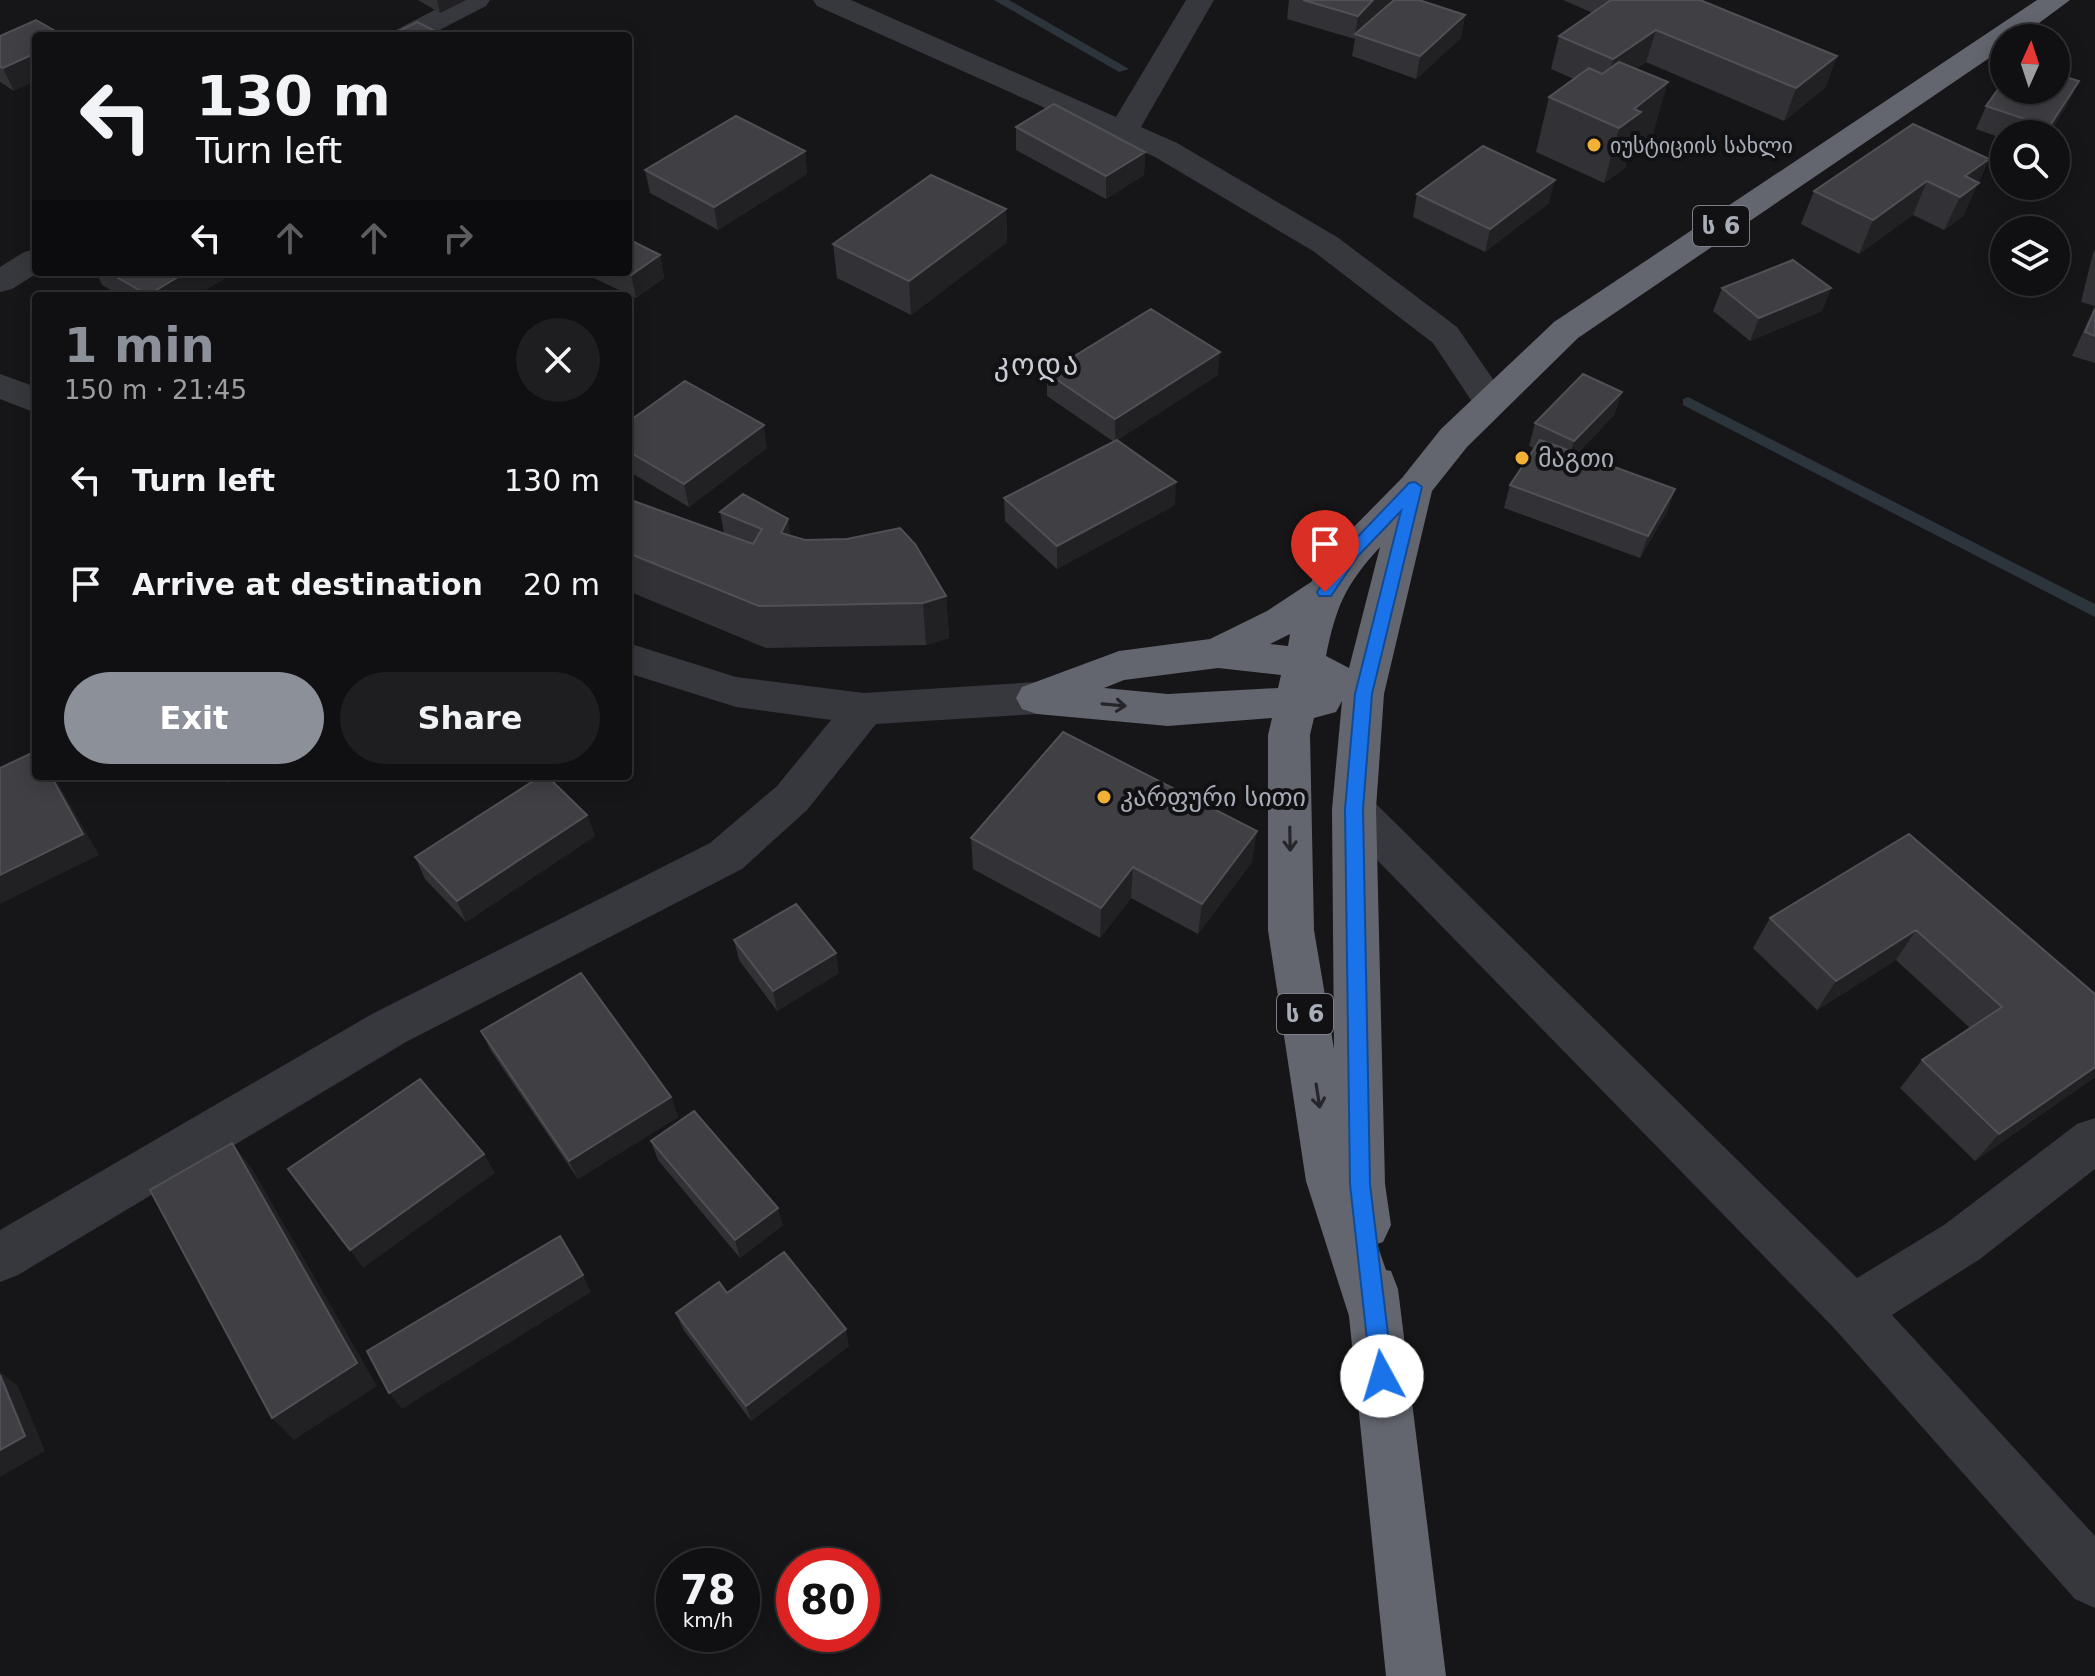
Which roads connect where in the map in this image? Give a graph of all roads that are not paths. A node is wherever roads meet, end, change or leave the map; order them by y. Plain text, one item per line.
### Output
1 (476, 0) edge
2 (827, 0) edge
3 (1200, 0) edge
4 (2056, 0) edge
5 (414, 32) edge
6 (1123, 131) junction
7 (32, 262) edge
8 (0, 282) edge
9 (0, 386) edge
10 (32, 399) edge
11 (1490, 401) junction
12 (1415, 487) junction
13 (1325, 592) junction
14 (1218, 653) junction
15 (632, 659) edge
16 (1299, 684) junction
17 (1363, 694) junction
18 (1037, 698) junction
19 (864, 709) junction
20 (1354, 809) junction
21 (2095, 1140) edge
22 (0, 1258) edge
23 (1853, 1310) junction
24 (1375, 1316) junction
25 (2095, 1579) edge
26 (1416, 1676) edge

1 - 5 street
2 - 6 street
3 - 6 street
4 - 11 highway, ს 6
6 - 11 street
7 - 8 street
9 - 10 street
11 - 12 highway, ს 6
12 - 13 highway, ს 6
12 - 17 highway, ს 6
13 - 14 highway
13 - 16 highway, ს 6
14 - 16 highway
14 - 18 highway
15 - 19 street
16 - 17 highway
18 -> 16 highway
16 -> 24 highway, ს 6
17 - 20 highway, ს 6
18 - 19 street
19 - 22 street
20 - 23 street
20 - 24 highway, ს 6
21 - 23 street
23 - 25 street
24 - 26 highway, ს 6

